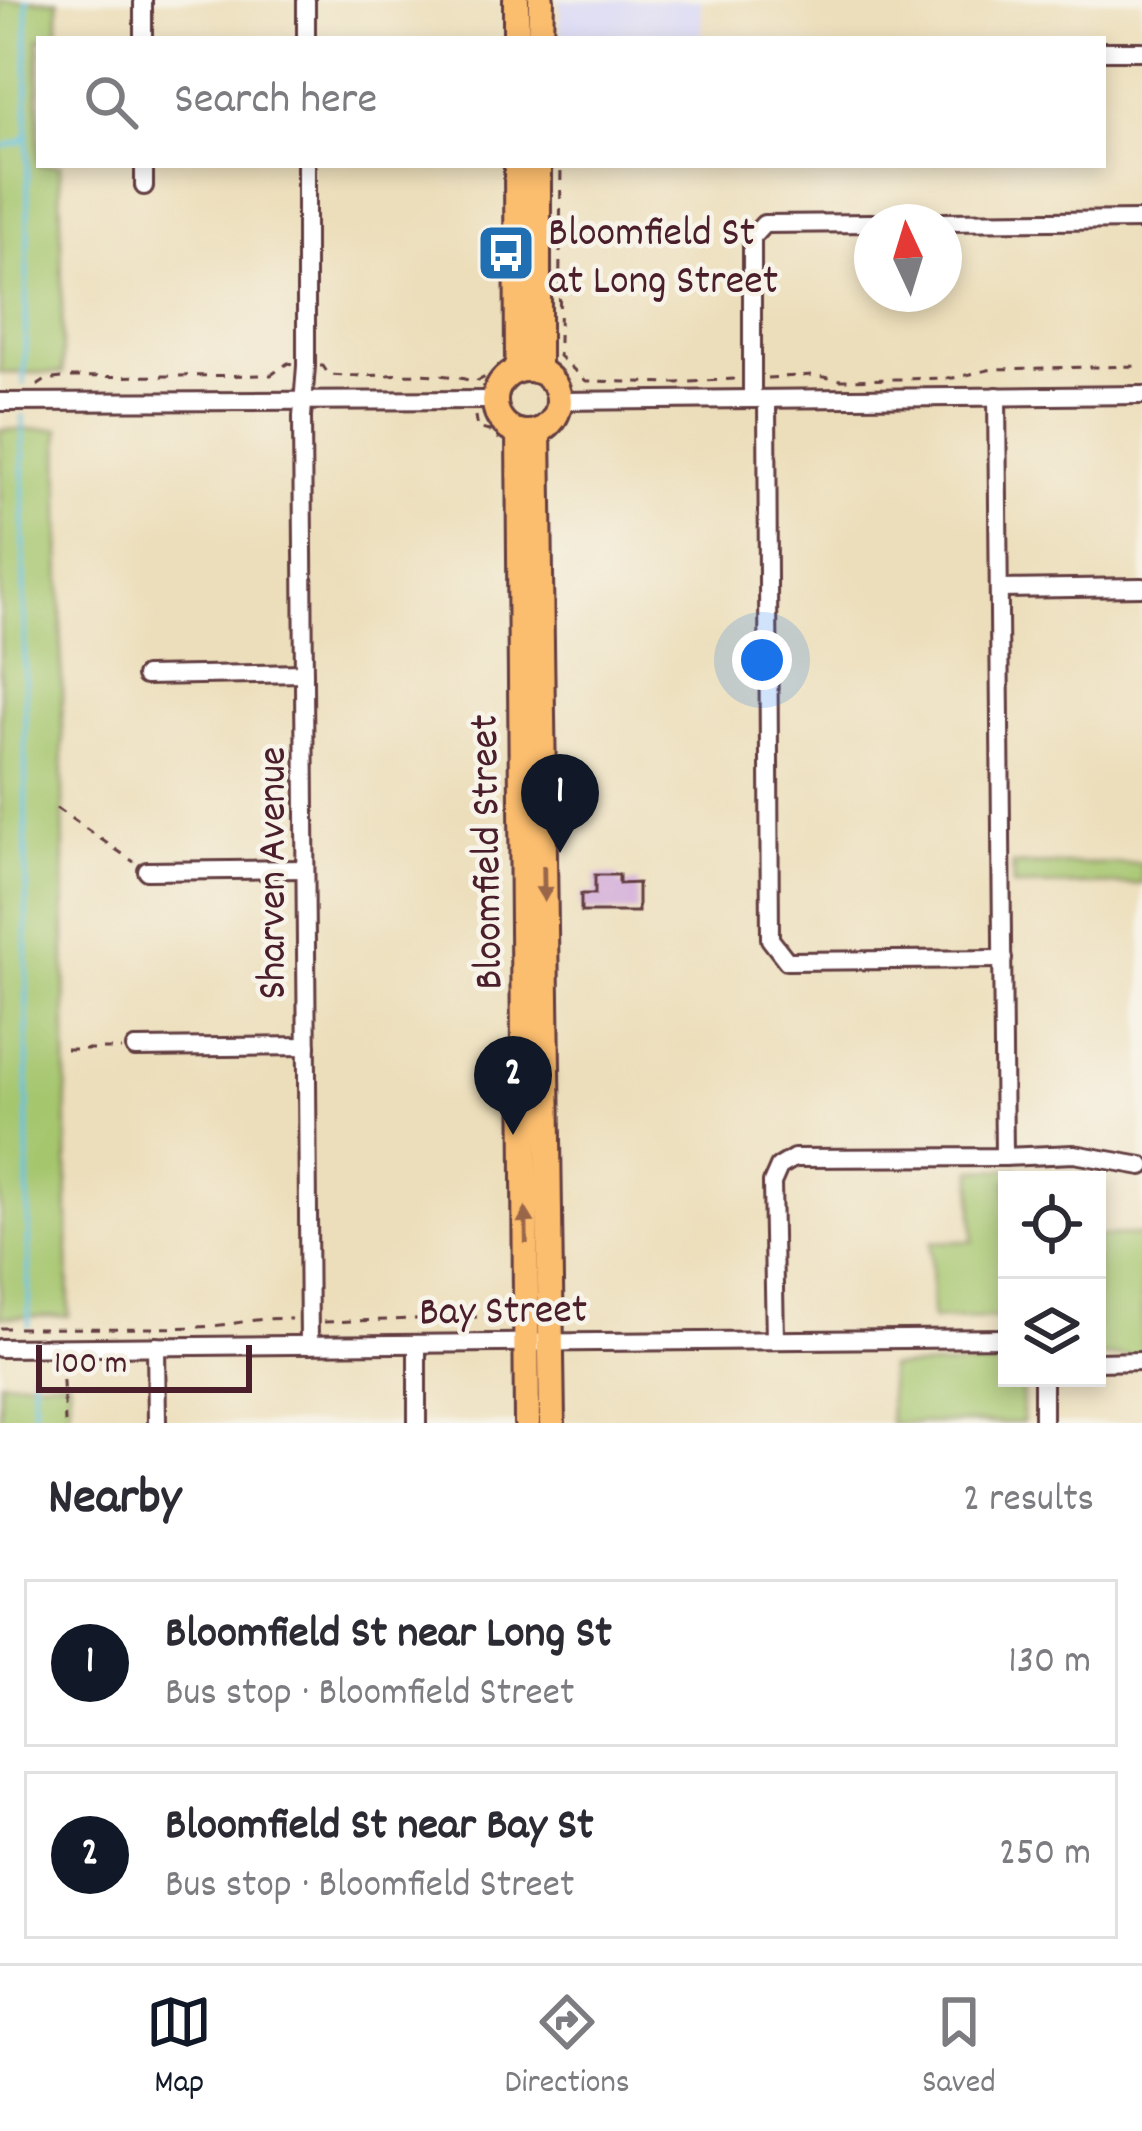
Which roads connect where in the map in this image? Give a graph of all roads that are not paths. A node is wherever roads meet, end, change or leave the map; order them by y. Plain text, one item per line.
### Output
1 (143, 0) edge
2 (306, 0) edge
3 (516, 0) edge
4 (542, 0) edge
5 (143, 36) edge
6 (306, 36) edge
7 (516, 36) edge
8 (540, 36) edge
9 (1106, 51) edge
10 (1142, 51) edge
11 (144, 168) edge
12 (306, 168) edge
13 (517, 168) edge
14 (538, 168) edge
15 (144, 186) dead end
16 (1142, 220) edge
17 (962, 222) edge
18 (854, 223) edge
19 (518, 370) junction
20 (1142, 395) edge
21 (997, 396) junction
22 (759, 399) junction
23 (304, 400) junction
24 (495, 400) junction
25 (559, 400) junction
26 (0, 402) edge
27 (528, 432) junction
28 (1142, 587) edge
29 (999, 589) junction
30 (304, 673) junction
31 (145, 676) dead end
32 (305, 869) junction
33 (146, 871) road end
34 (1003, 959) junction
35 (307, 1046) junction
36 (135, 1048) road end
37 (1004, 1157) junction
38 (1142, 1166) edge
39 (998, 1338) edge
40 (775, 1340) junction
41 (538, 1343) junction
42 (417, 1344) junction
43 (309, 1345) junction
44 (156, 1346) junction
45 (0, 1348) edge
46 (1142, 1361) edge
47 (1106, 1362) edge
48 (1043, 1387) edge
49 (157, 1423) edge
50 (417, 1423) edge
51 (527, 1423) edge
52 (552, 1423) edge
53 (1043, 1423) edge

1 - 5 street
2 - 6 street
3 - 7 highway
4 - 8 highway
9 - 10 street
11 - 15 street
12 - 23 street, Sharven Avenue
13 - 19 highway
14 - 19 highway
16 - 17 street
18 - 22 street
19 - 24 highway
19 - 25 highway
20 - 21 street
21 - 22 street
21 - 29 street
22 - 25 street
22 - 34 street
23 - 24 street
23 - 26 street
23 - 30 street, Sharven Avenue
24 - 27 highway
25 - 27 highway
27 - 41 highway, Bloomfield Street
28 - 29 street
29 - 34 street
30 - 31 street
30 - 32 street, Sharven Avenue
32 - 33 street
32 - 35 street, Sharven Avenue
34 - 37 street
35 - 36 street
35 - 43 street, Sharven Avenue
37 - 38 street
37 - 40 street
39 - 40 street, Bay Street
40 - 41 street, Bay Street
41 - 42 street, Bay Street
41 - 51 highway
41 - 52 highway
42 - 43 street, Bay Street
42 - 50 street
43 - 44 street, Bay Street
44 - 45 street, Bay Street
44 - 49 street
46 - 47 street
48 - 53 street

